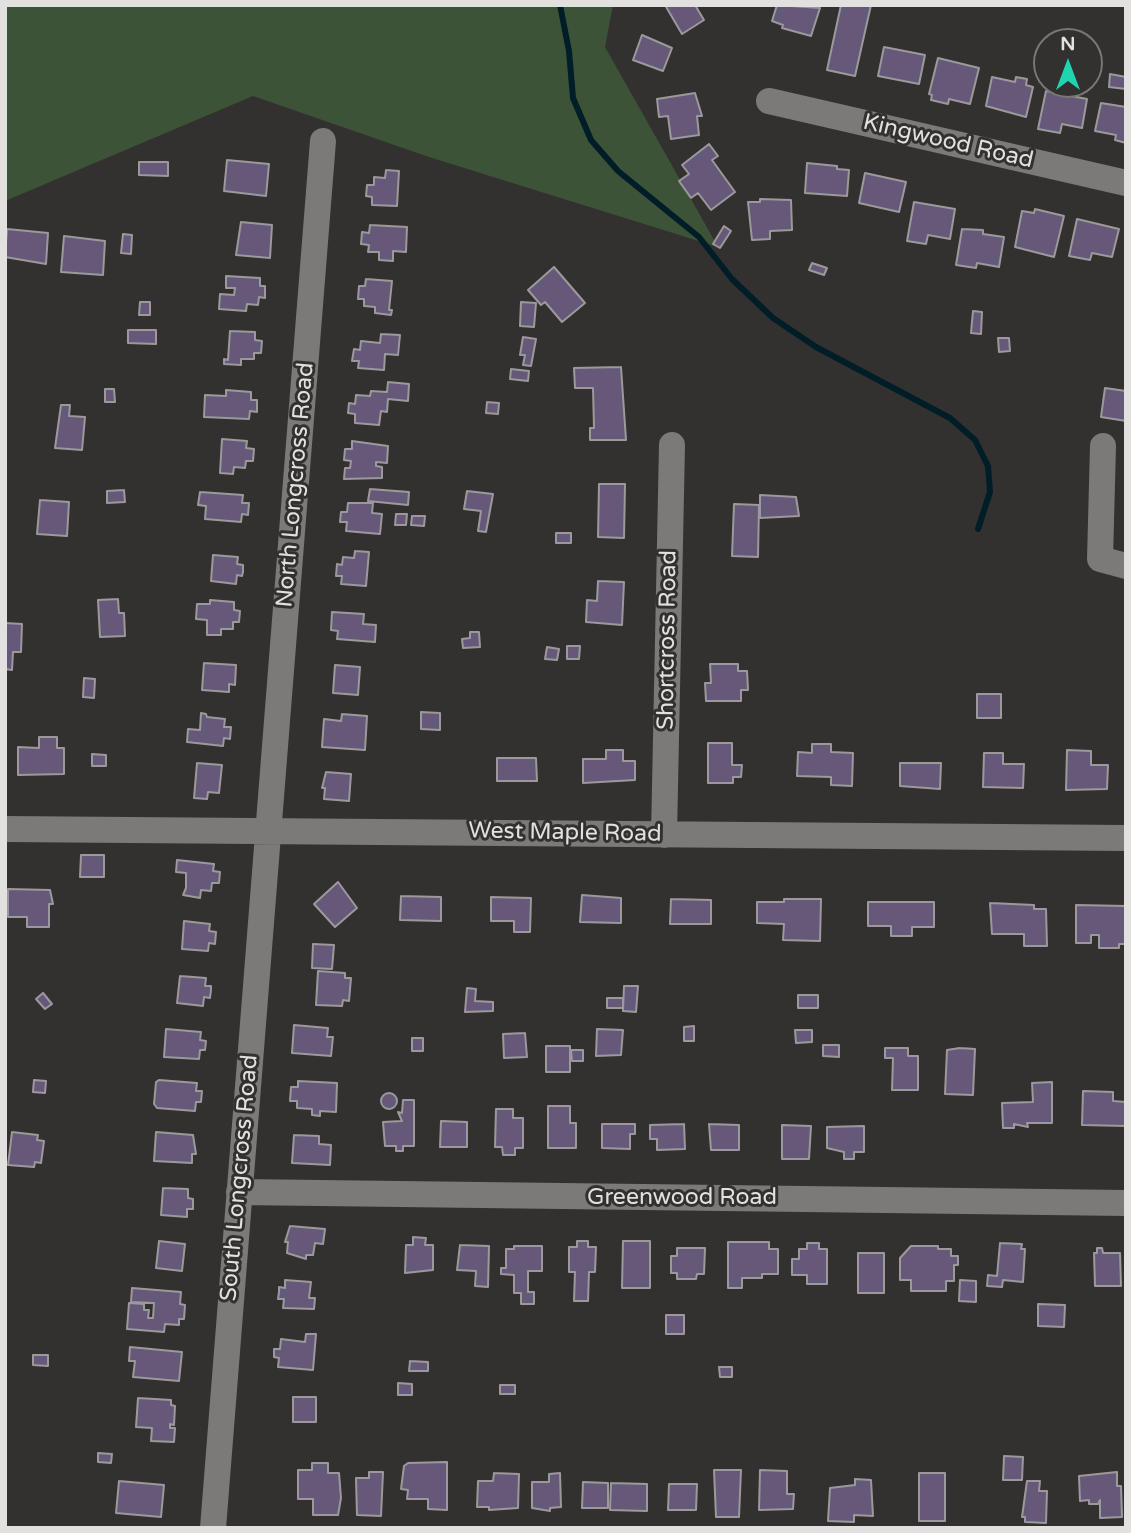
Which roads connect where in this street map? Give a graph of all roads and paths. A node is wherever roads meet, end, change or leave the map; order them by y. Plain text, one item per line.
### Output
1 (769, 101) dead end
2 (323, 141) dead end
3 (1126, 183) edge
4 (672, 445) dead end
5 (1103, 446) dead end
6 (1126, 566) edge
7 (5, 829) edge
8 (269, 829) junction
9 (664, 835) junction
10 (1126, 838) edge
11 (239, 1192) junction
12 (1126, 1203) edge
13 (213, 1528) edge

1 - 3 street, Kingwood Road
2 - 8 street, North Longcross Road
4 - 9 street, Shortcross Road
5 - 6 street
7 - 8 street, West Maple Road
8 - 9 street, West Maple Road
8 - 11 street, South Longcross Road
9 - 10 street, West Maple Road
11 - 12 street, Greenwood Road
11 - 13 street, South Longcross Road

